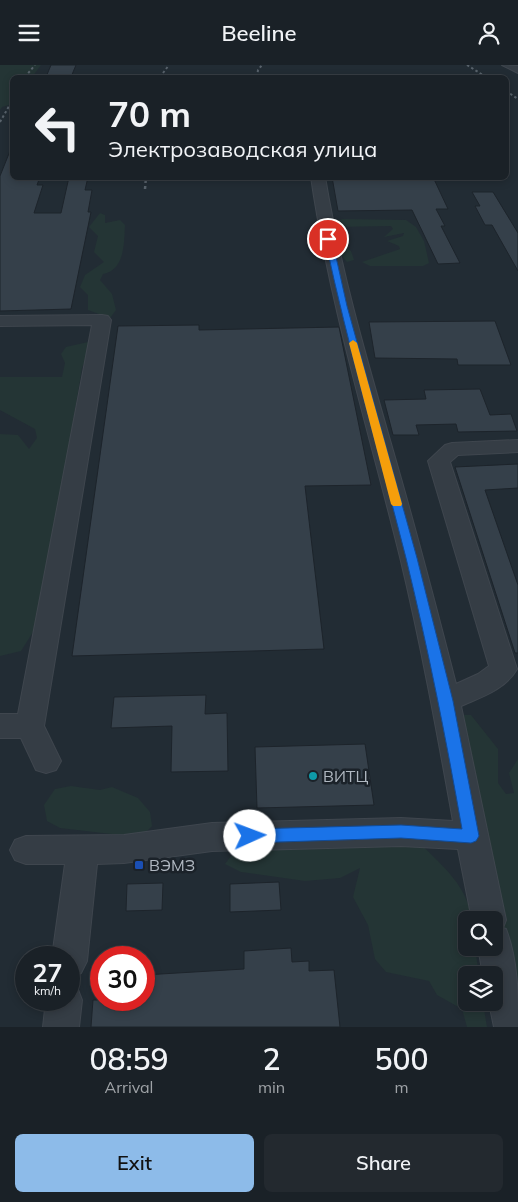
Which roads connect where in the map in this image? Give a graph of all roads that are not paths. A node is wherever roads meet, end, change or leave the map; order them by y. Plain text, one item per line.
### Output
1 (507, 65) edge
2 (518, 70) edge
3 (318, 180) edge
4 (0, 321) edge
5 (518, 446) edge
6 (446, 701) junction
7 (0, 726) edge
8 (30, 726) junction
9 (46, 761) dead end
10 (471, 836) junction
11 (82, 849) junction
12 (26, 850) dead end
13 (487, 911) edge
14 (71, 946) edge
15 (497, 956) edge
16 (63, 1011) edge
17 (61, 1027) edge
18 (512, 1027) edge

1 - 2 street
3 - 6 street
4 - 8 street
5 - 6 street
6 - 10 street
7 - 8 street
8 - 9 street
10 - 11 street
10 - 13 street
11 - 12 street
11 - 14 street
15 - 18 street
16 - 17 street

